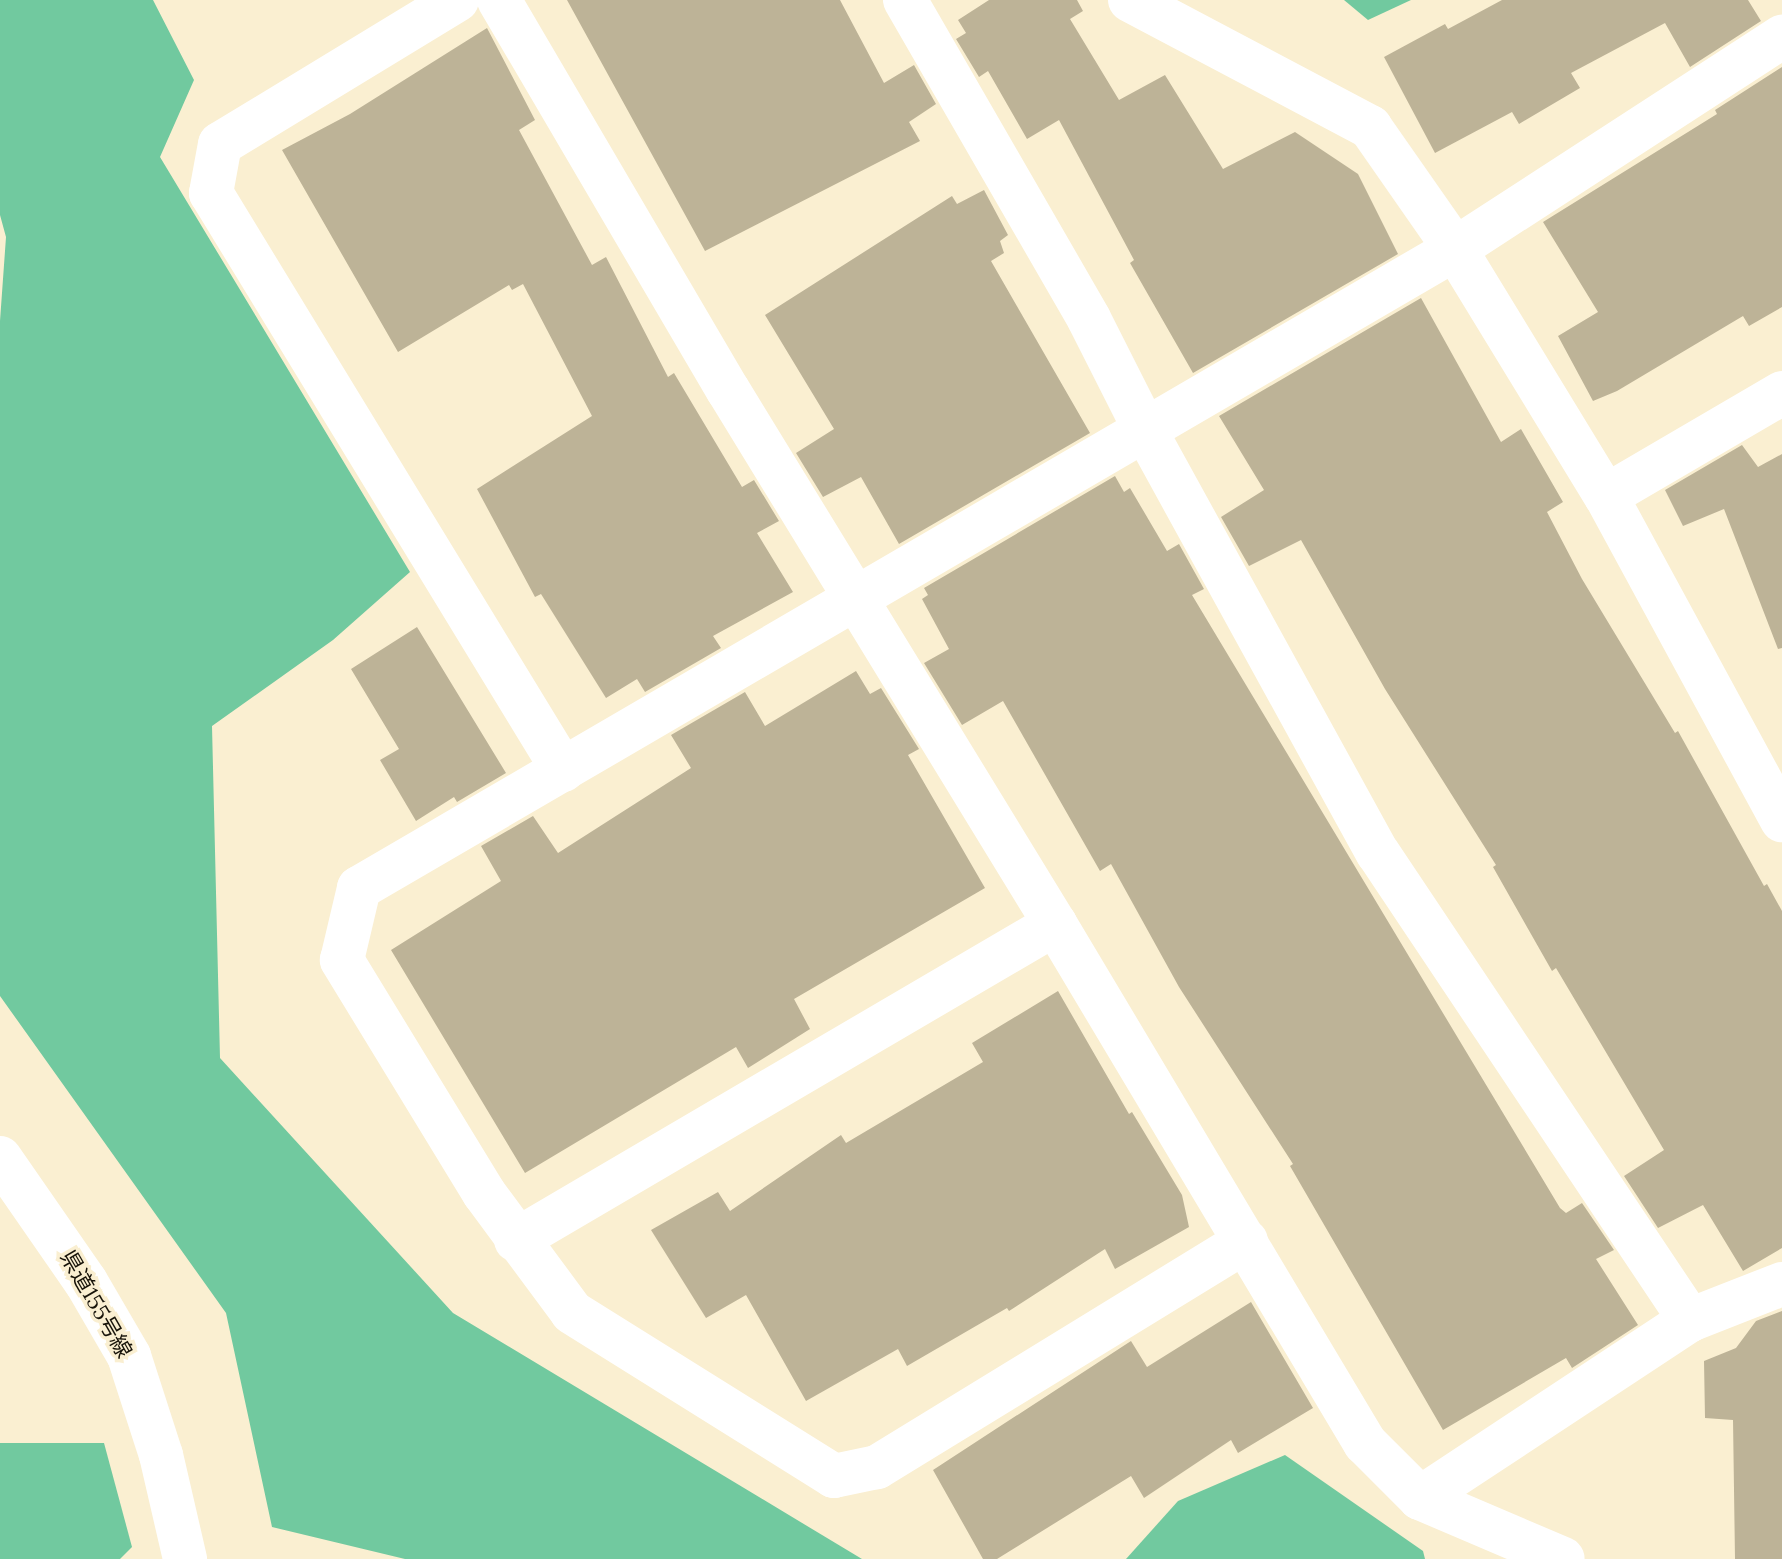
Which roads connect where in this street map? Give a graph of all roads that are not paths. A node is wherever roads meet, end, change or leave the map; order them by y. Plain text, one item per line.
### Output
1 (457, 0) edge
2 (499, 0) edge
3 (905, 0) edge
4 (1130, 0) edge
5 (1782, 37) edge
6 (1455, 249) junction
7 (1782, 393) edge
8 (1145, 430) junction
9 (1606, 496) junction
10 (856, 601) junction
11 (563, 770) junction
12 (1782, 820) edge
13 (1055, 924) junction
14 (0, 1158) edge
15 (516, 1240) junction
16 (1246, 1241) junction
17 (1782, 1284) edge
18 (1690, 1320) junction
19 (1420, 1498) junction
20 (185, 1559) edge
21 (1563, 1559) edge

1 - 11 street
2 - 10 street
3 - 8 street
4 - 6 street
5 - 6 street
6 - 8 street
6 - 9 street
7 - 9 street
8 - 10 street
8 - 18 street
9 - 12 street
10 - 11 street
10 - 13 street
11 - 15 street
13 - 15 street
13 - 16 street
14 - 20 street, 県道155号線
15 - 16 street
16 - 19 street
17 - 18 street
18 - 19 street
19 - 21 street

